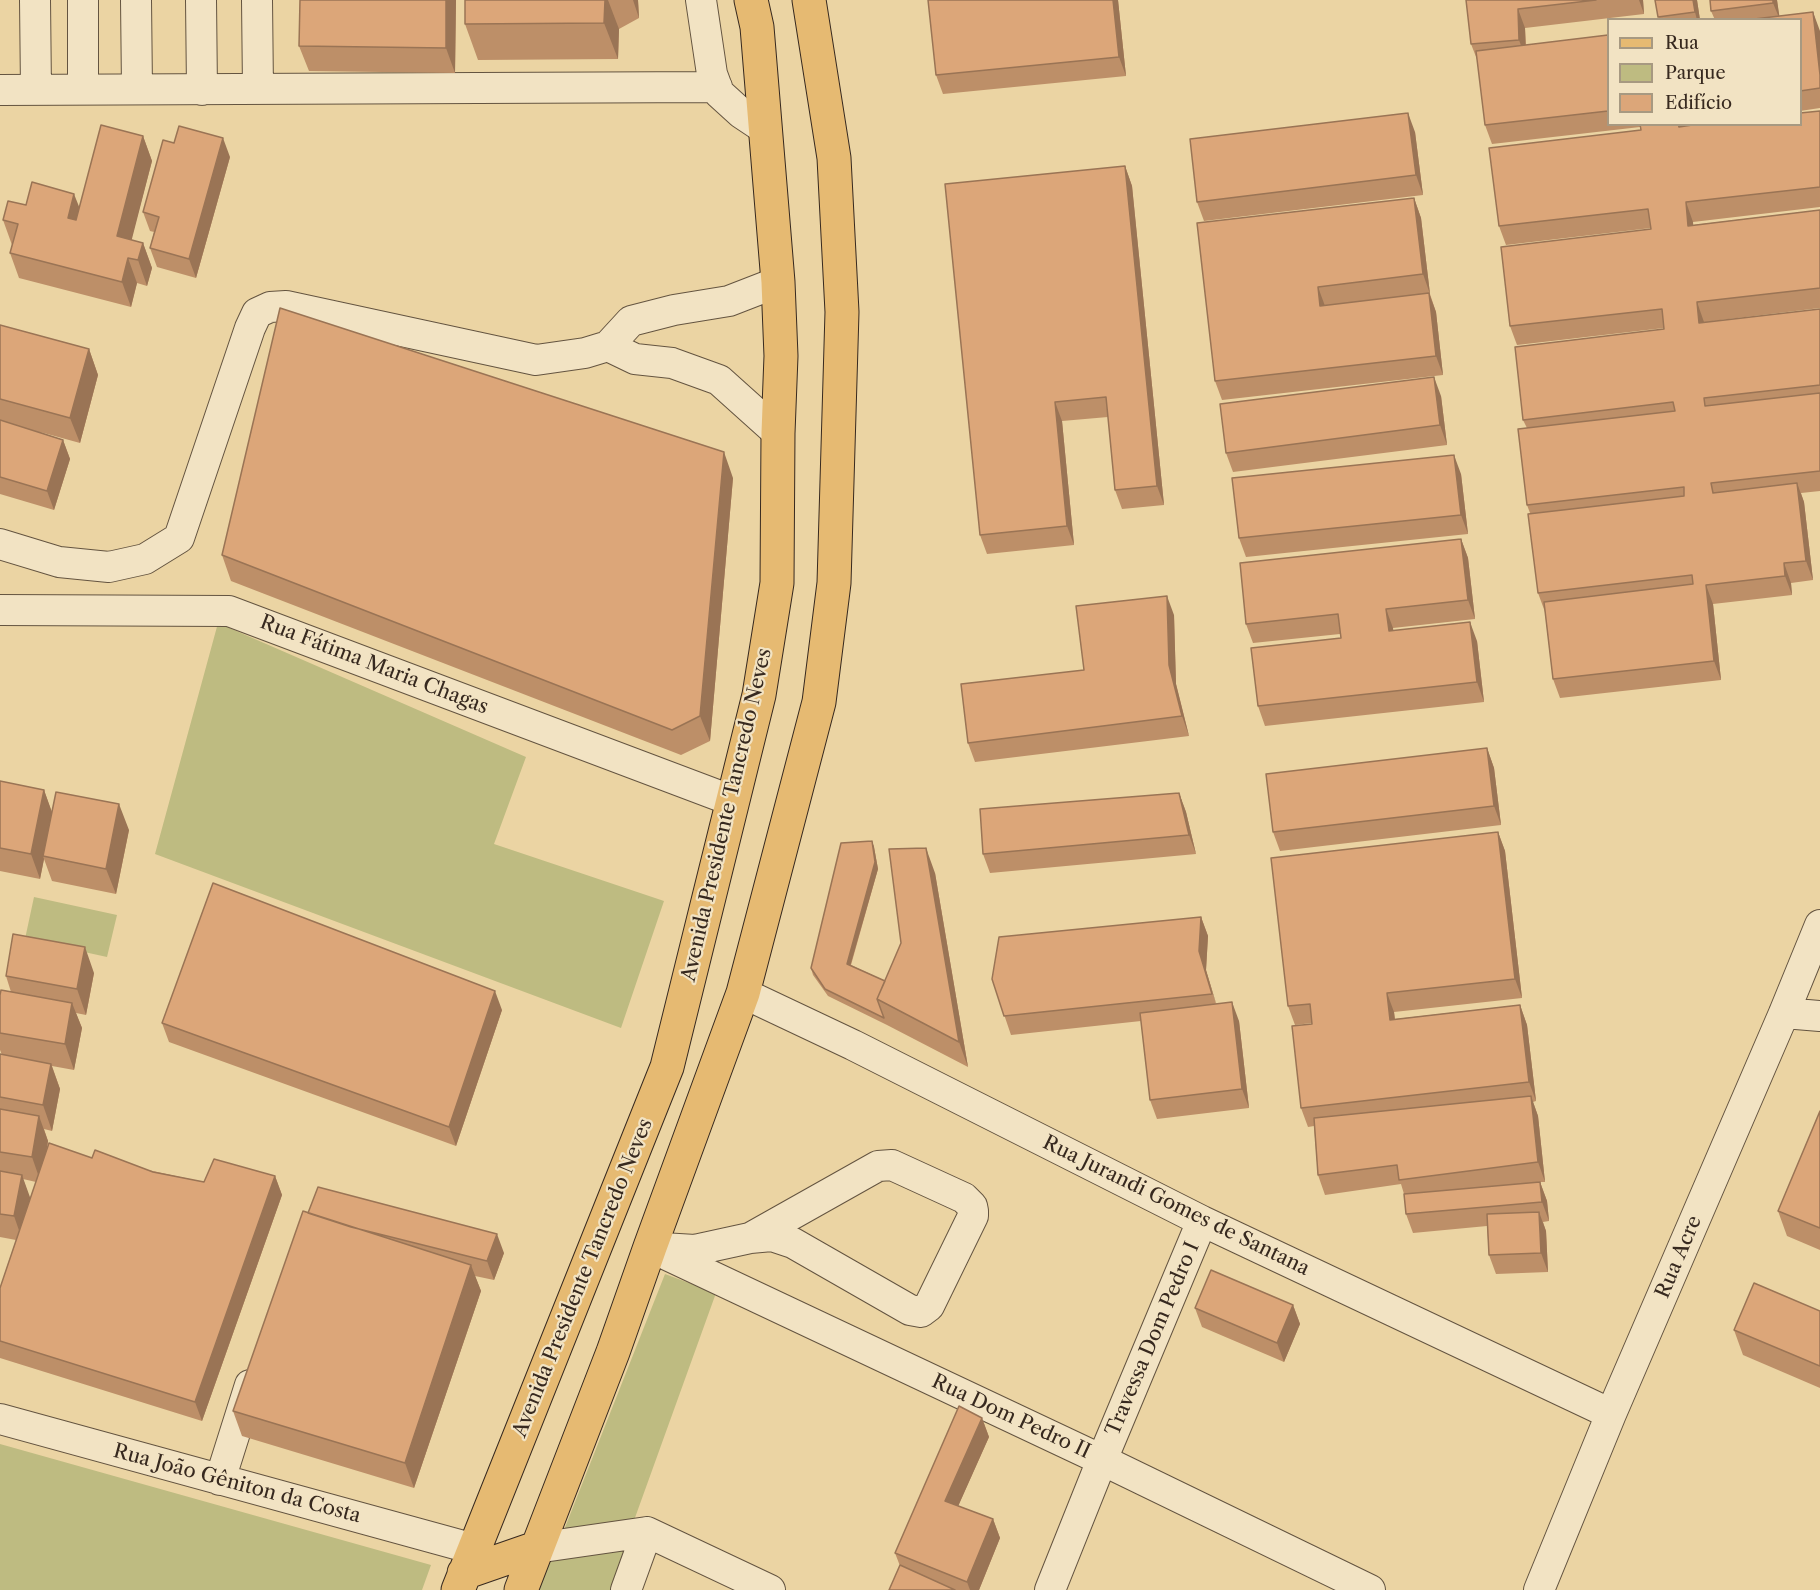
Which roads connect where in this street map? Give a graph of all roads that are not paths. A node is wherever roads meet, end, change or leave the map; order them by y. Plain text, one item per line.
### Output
1 (35, 0) edge
2 (83, 0) edge
3 (136, 0) edge
4 (201, 0) edge
5 (257, 0) edge
6 (701, 0) edge
7 (751, 0) edge
8 (809, 0) edge
9 (717, 87) junction
10 (137, 88) junction
11 (83, 89) junction
12 (258, 89) junction
13 (0, 90) edge
14 (36, 90) junction
15 (202, 90) junction
16 (765, 129) junction
17 (778, 282) junction
18 (608, 346) junction
19 (778, 433) junction
20 (0, 544) edge
21 (0, 610) edge
22 (733, 801) junction
23 (1820, 925) edge
24 (743, 993) junction
25 (1784, 1013) junction
26 (1820, 1016) edge
27 (1202, 1221) junction
28 (750, 1238) junction
29 (650, 1247) junction
30 (260, 1355) edge
31 (1611, 1414) junction
32 (0, 1419) edge
33 (1102, 1460) junction
34 (220, 1480) junction
35 (647, 1532) junction
36 (540, 1540) junction
37 (465, 1571) edge
38 (521, 1590) edge
39 (626, 1590) edge
40 (770, 1590) edge
41 (1050, 1590) edge
42 (1370, 1590) edge
43 (1539, 1590) edge

1 - 14 street
2 - 11 street
3 - 10 street
4 - 15 street
5 - 12 street
6 - 9 street
7 - 16 main road, Avenida Presidente Tancredo Neves
8 - 24 main road
9 - 12 street
9 - 16 street
10 - 11 street
10 - 15 street
11 - 14 street
12 - 15 street
13 - 14 street
16 - 17 main road, Avenida Presidente Tancredo Neves
17 - 18 street
17 - 19 main road, Avenida Presidente Tancredo Neves
18 - 19 street
18 - 20 street
19 - 22 main road, Avenida Presidente Tancredo Neves
21 - 22 street, Rua Fátima Maria Chagas
22 - 37 main road, Avenida Presidente Tancredo Neves
23 - 25 street, Rua Acre
24 - 27 street, Rua Jurandi Gomes de Santana
24 - 29 main road
25 - 26 street
25 - 31 street, Rua Acre
27 - 31 street, Rua Jurandi Gomes de Santana
27 - 33 street, Travessa Dom Pedro I
28 - 28 street
28 - 29 street
29 - 33 street, Rua Dom Pedro II
29 - 36 main road
30 - 34 street
31 - 43 street, Rua Acre
32 - 34 street, Rua João Gêniton da Costa
33 - 41 street, Travessa Dom Pedro I
33 - 42 street, Rua Dom Pedro II
34 - 37 street, Rua João Gêniton da Costa
35 - 36 street
35 - 39 street
35 - 40 street
36 - 37 main road
36 - 38 main road

